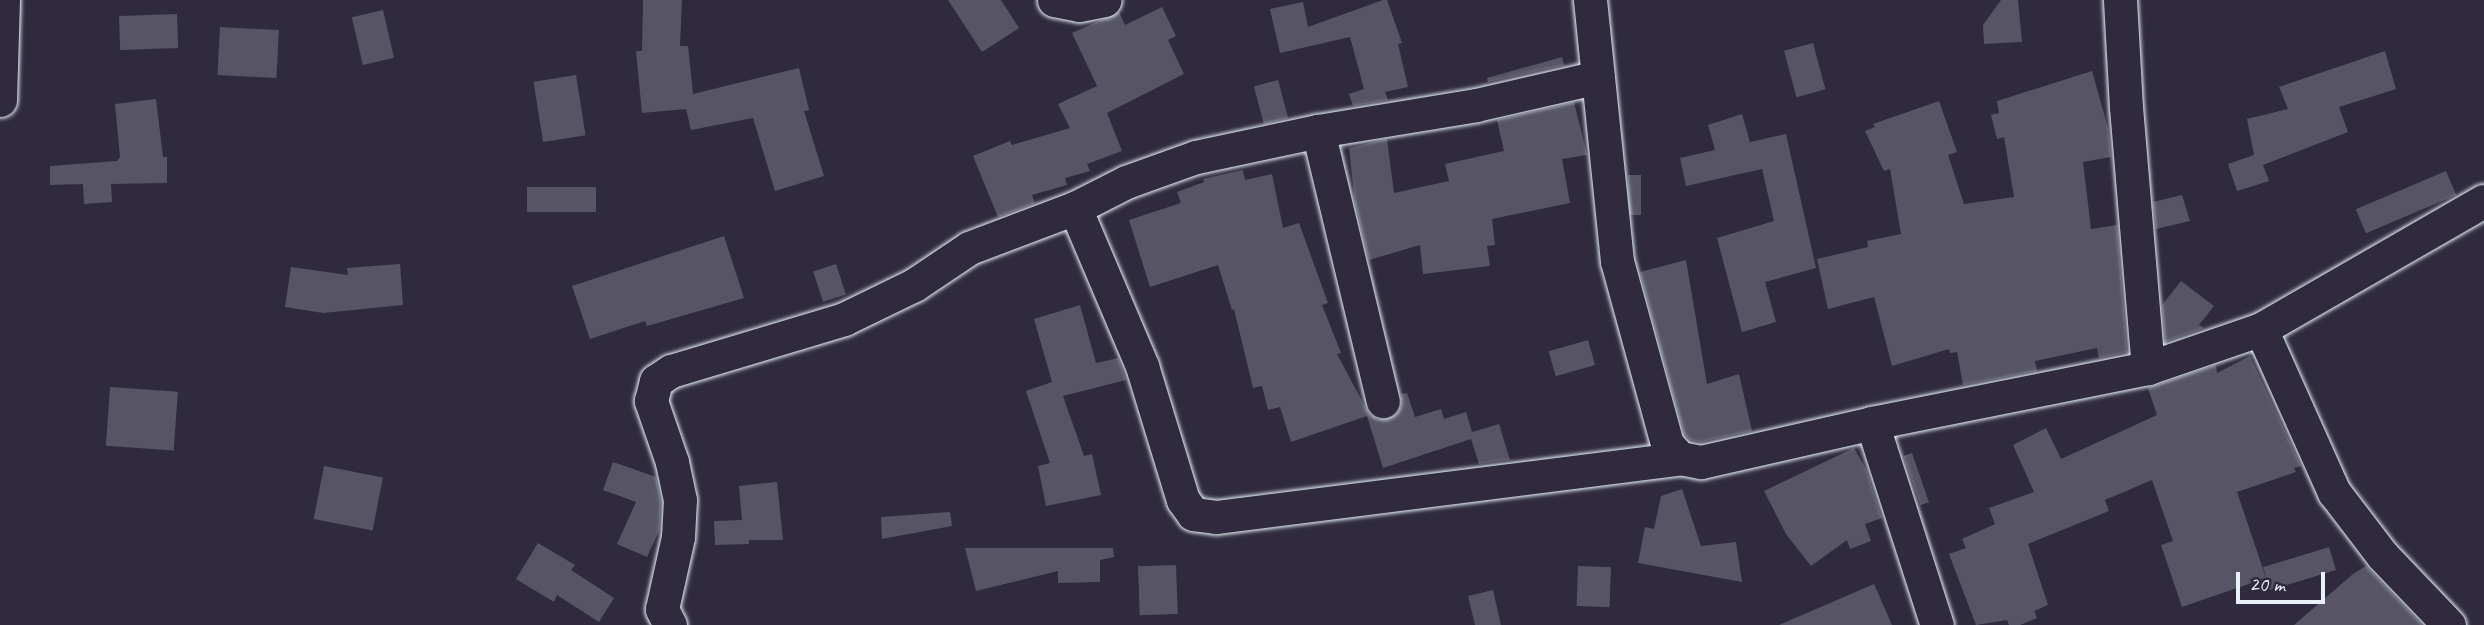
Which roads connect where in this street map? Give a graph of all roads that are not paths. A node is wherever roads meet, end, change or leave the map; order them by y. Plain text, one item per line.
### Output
1 (3, 0) edge
2 (1054, 0) edge
3 (1105, 0) edge
4 (1590, 0) edge
5 (2120, 0) edge
6 (1598, 77) junction
7 (0, 100) edge
8 (1318, 131) junction
9 (2484, 201) edge
10 (1075, 208) junction
11 (2262, 329) junction
12 (2148, 368) junction
13 (1384, 401) dead end
14 (1872, 423) junction
15 (1679, 458) junction
16 (670, 625) edge
17 (1937, 625) edge
18 (2449, 625) edge

1 - 7 street
2 - 3 street
4 - 6 street
5 - 12 street
6 - 8 street
6 - 15 street
8 - 10 street
8 - 13 street
9 - 11 street
10 - 15 street
10 - 16 street
11 - 12 street
11 - 18 street
12 - 14 street
14 - 15 street
14 - 17 street

